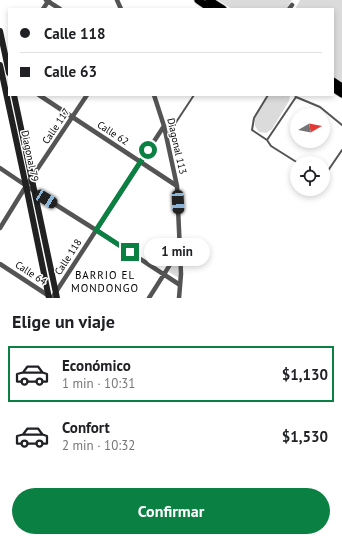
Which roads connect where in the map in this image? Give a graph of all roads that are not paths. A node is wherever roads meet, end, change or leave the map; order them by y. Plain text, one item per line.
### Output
1 (48, 0) edge
2 (198, 0) edge
3 (209, 0) edge
4 (59, 8) edge
5 (210, 8) edge
6 (221, 8) edge
7 (0, 31) edge
8 (8, 62) edge
9 (0, 70) edge
10 (14, 96) edge
11 (41, 96) edge
12 (86, 96) edge
13 (154, 96) edge
14 (193, 96) edge
15 (267, 96) edge
16 (296, 96) edge
17 (73, 117) junction
18 (342, 125) edge
19 (164, 126) junction
20 (167, 137) junction
21 (267, 140) junction
22 (342, 150) edge
23 (290, 158) edge
24 (141, 162) junction
25 (0, 168) edge
26 (330, 168) edge
27 (31, 179) junction
28 (26, 186) junction
29 (177, 186) junction
30 (34, 191) junction
31 (0, 228) edge
32 (96, 230) junction
33 (180, 249) junction
34 (0, 264) edge
35 (164, 274) junction
36 (180, 285) junction
37 (52, 297) edge
38 (149, 298) edge
39 (179, 298) edge

1 - 4 street
2 - 5 main road
3 - 6 main road
7 - 8 main road
8 - 9 street
9 - 28 main road, Diagonal 79
10 - 27 main road, Diagonal 79
11 - 17 street, Calle 62
12 - 17 street, Calle 117
13 - 19 street, Diagonal 113
14 - 20 lane
15 - 21 lane
16 - 18 lane
16 - 21 lane
17 - 24 street, Calle 62
17 - 27 street, Calle 117
19 - 20 street, Diagonal 113
19 - 24 street, Calle 118
20 - 29 street, Diagonal 113
21 - 23 lane
22 - 26 lane
24 - 29 street, Calle 62
24 - 32 street, Calle 118
25 - 28 street
27 - 28 street, Calle 117
27 - 30 main road, Diagonal 79
28 - 30 street
28 - 31 street, Calle 117
28 - 37 main road, Diagonal 79
29 - 33 street, Diagonal 113
30 - 32 street
30 - 37 main road, Diagonal 79
32 - 35 street
32 - 37 street, Calle 118
33 - 35 street
33 - 36 street, Diagonal 113
34 - 37 street, Calle 64
35 - 36 street
35 - 38 street
36 - 39 street, Diagonal 113

